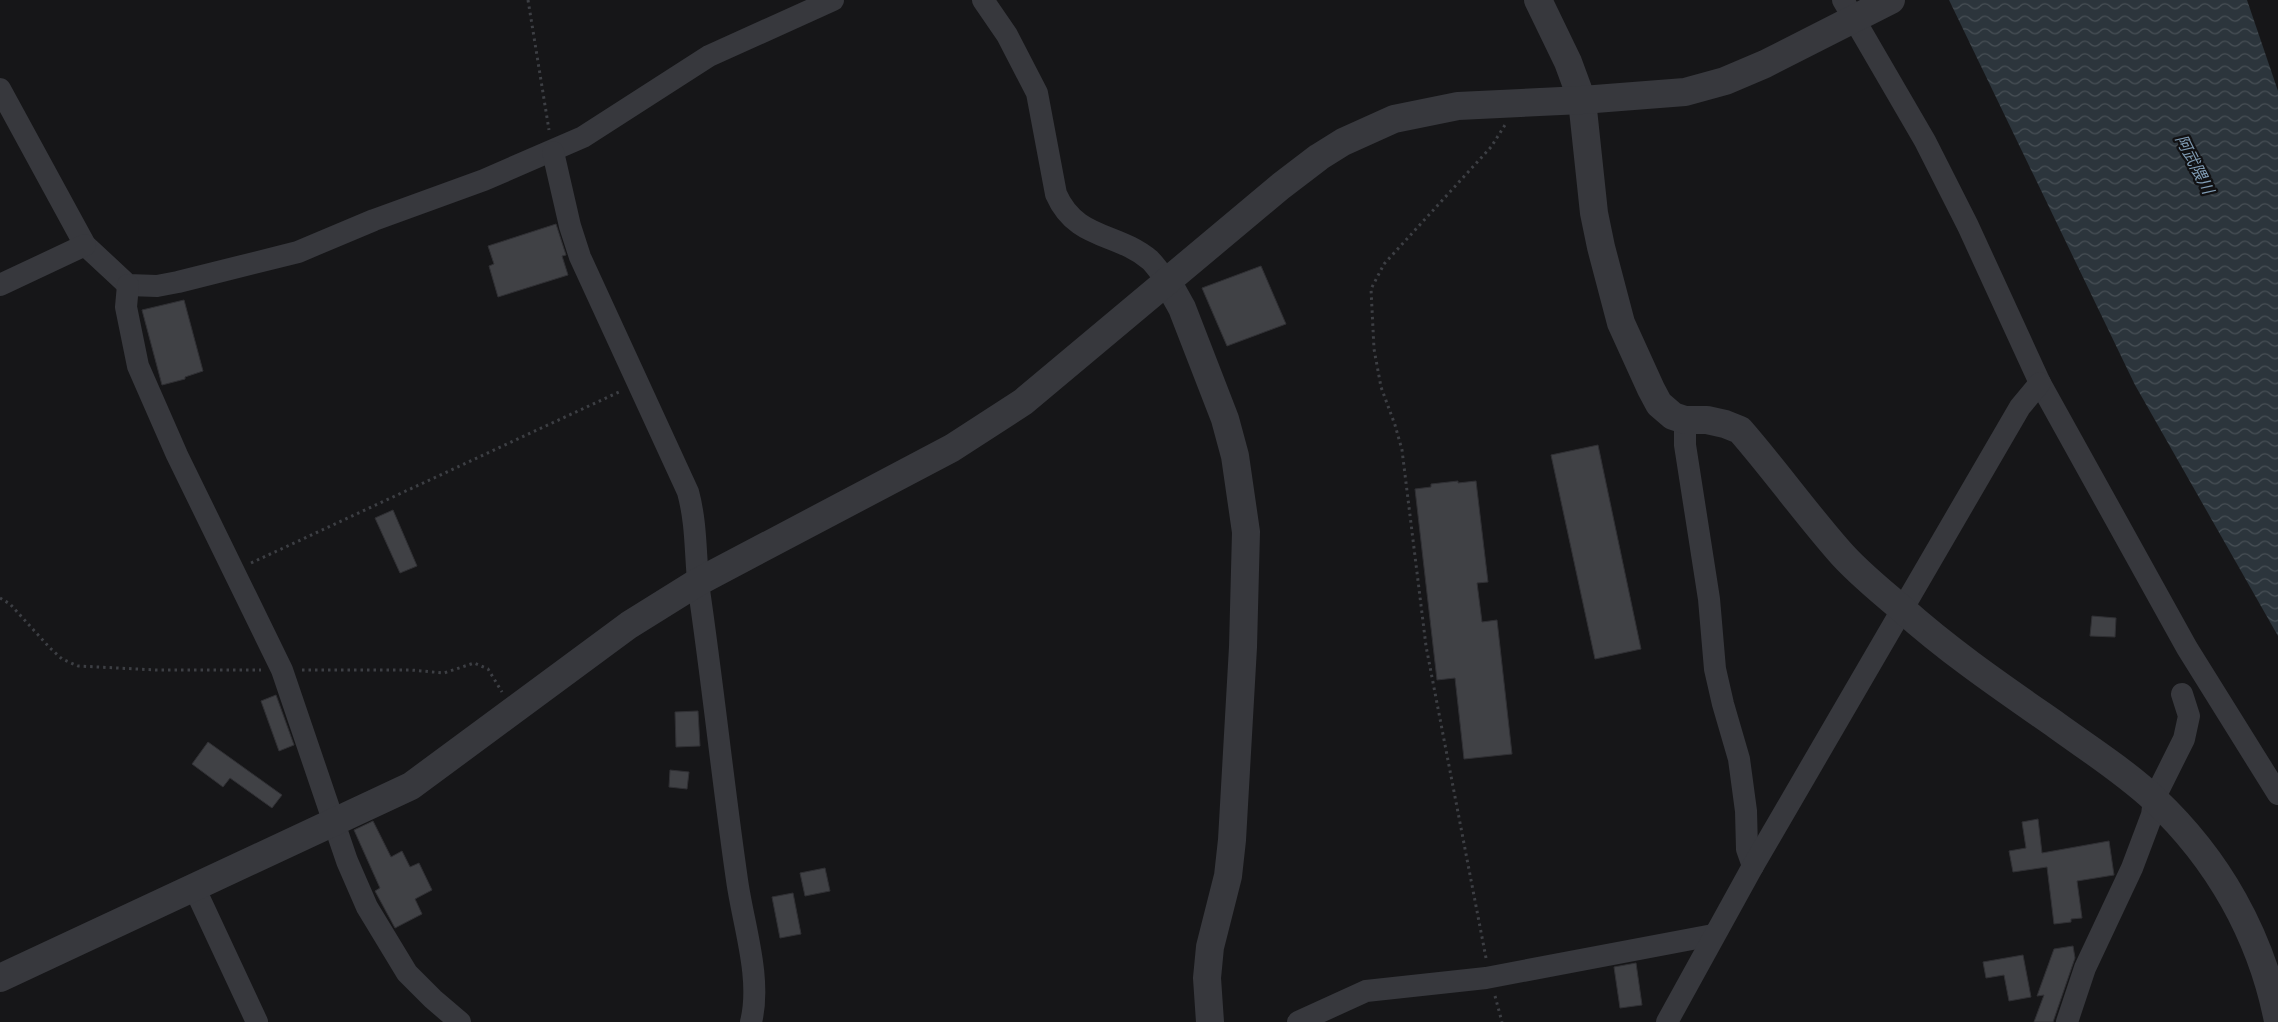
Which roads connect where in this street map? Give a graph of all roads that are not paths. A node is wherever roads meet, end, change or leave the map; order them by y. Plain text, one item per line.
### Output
1 (833, 0) edge
2 (983, 0) edge
3 (1538, 0) edge
4 (1891, 0) edge
5 (1849, 9) edge
6 (0, 89) edge
7 (1582, 100) junction
8 (553, 152) junction
9 (85, 245) junction
10 (1167, 282) junction
11 (0, 285) edge
12 (128, 286) junction
13 (2040, 382) junction
14 (1684, 420) junction
15 (698, 582) junction
16 (1902, 610) junction
17 (2182, 694) dead end
18 (2278, 794) edge
19 (2154, 799) junction
20 (333, 821) junction
21 (1753, 866) junction
22 (194, 888) junction
23 (1713, 935) junction
24 (0, 978) edge
25 (2278, 1021) edge
26 (258, 1022) edge
27 (460, 1022) edge
28 (751, 1022) edge
29 (1210, 1022) edge
30 (1298, 1022) edge
31 (1667, 1022) edge
32 (2067, 1022) edge

1 - 8 street
2 - 10 street
3 - 7 street
4 - 5 street
5 - 7 street
5 - 13 street
6 - 9 street
7 - 10 street
7 - 14 street
8 - 12 street
8 - 15 street
9 - 11 street
9 - 12 street
10 - 15 street
10 - 29 street
12 - 20 street
13 - 16 street
13 - 18 street
14 - 16 street
14 - 21 street
15 - 20 street
15 - 28 street
16 - 19 street
16 - 21 street
17 - 19 street
19 - 25 street
19 - 32 street
20 - 22 street
20 - 27 street
21 - 23 street
22 - 24 street
22 - 26 street
23 - 30 street
23 - 31 street

